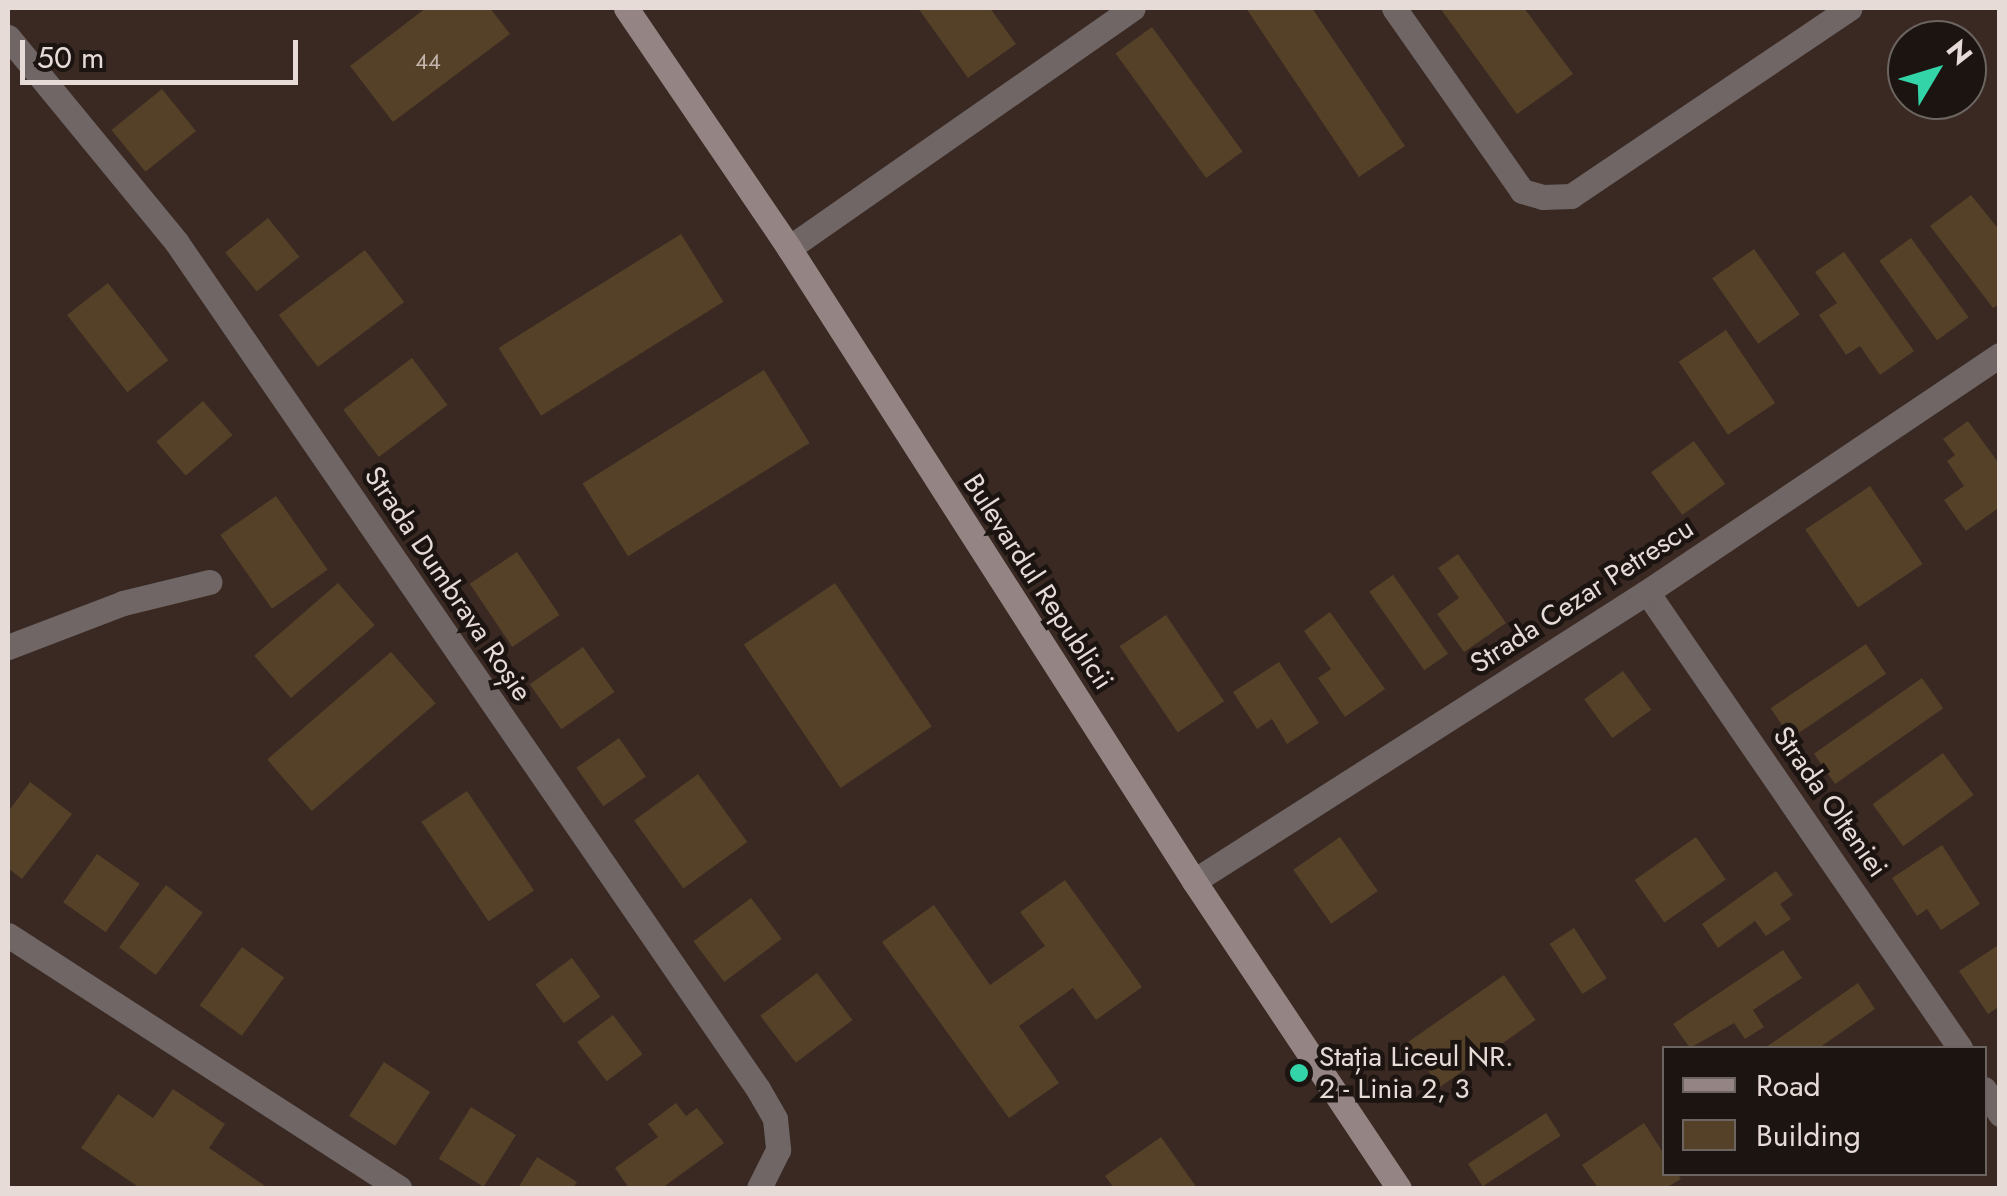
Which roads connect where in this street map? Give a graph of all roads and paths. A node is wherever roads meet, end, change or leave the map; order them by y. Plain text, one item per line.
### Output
1 (626, 8) edge
2 (1133, 8) edge
3 (1394, 8) edge
4 (1850, 8) edge
5 (8, 37) edge
6 (789, 248) junction
7 (2000, 355) edge
8 (209, 582) dead end
9 (1647, 592) junction
10 (8, 648) edge
11 (1194, 881) junction
12 (8, 935) edge
13 (1959, 1046) edge
14 (400, 1188) edge
15 (759, 1188) edge
16 (1399, 1188) edge

1 - 6 main road, Bulevardul Republicii
2 - 6 street
3 - 4 street
5 - 15 street, Strada Dumbrava Roșie
6 - 11 main road, Bulevardul Republicii
7 - 9 street, Strada Cezar Petrescu
8 - 10 street
9 - 11 street, Strada Cezar Petrescu
9 - 13 street, Strada Olteniei
11 - 16 main road, Bulevardul Republicii
12 - 14 street

